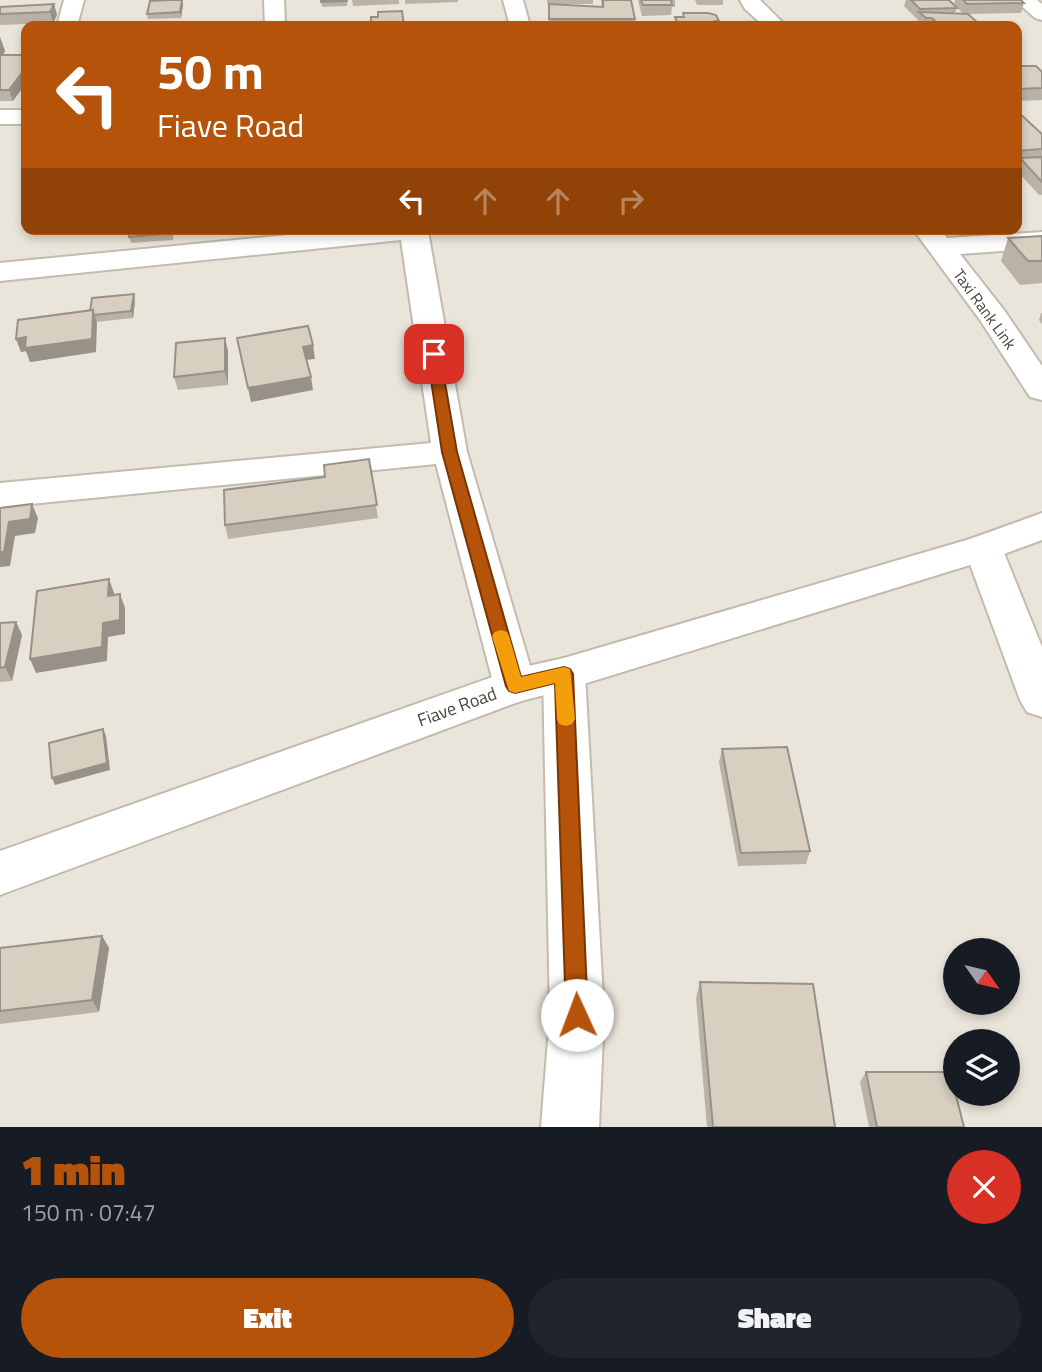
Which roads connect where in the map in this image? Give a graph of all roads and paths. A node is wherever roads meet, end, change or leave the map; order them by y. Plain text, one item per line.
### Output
1 (75, 0) edge
2 (274, 0) edge
3 (513, 0) edge
4 (750, 0) edge
5 (1025, 0) edge
6 (1042, 14) edge
7 (69, 21) edge
8 (275, 21) edge
9 (519, 21) edge
10 (770, 21) edge
11 (0, 117) edge
12 (21, 117) edge
13 (364, 235) edge
14 (414, 235) edge
15 (932, 238) edge
16 (1042, 240) edge
17 (0, 272) edge
18 (1042, 390) edge
19 (450, 452) junction
20 (0, 495) edge
21 (1042, 526) edge
22 (983, 548) junction
23 (564, 674) junction
24 (515, 686) junction
25 (1042, 700) edge
26 (0, 873) edge
27 (570, 1127) edge

1 - 7 street
2 - 8 street
3 - 9 street
4 - 10 street
5 - 6 street
11 - 12 street
13 - 17 street
14 - 19 street
15 - 16 street
15 - 18 street, Taxi Rank Link
19 - 20 street
19 - 24 street
21 - 22 street, Fiave Road
22 - 23 street, Fiave Road
22 - 25 street
23 - 24 street, Fiave Road
23 - 27 street
24 - 26 street, Fiave Road

